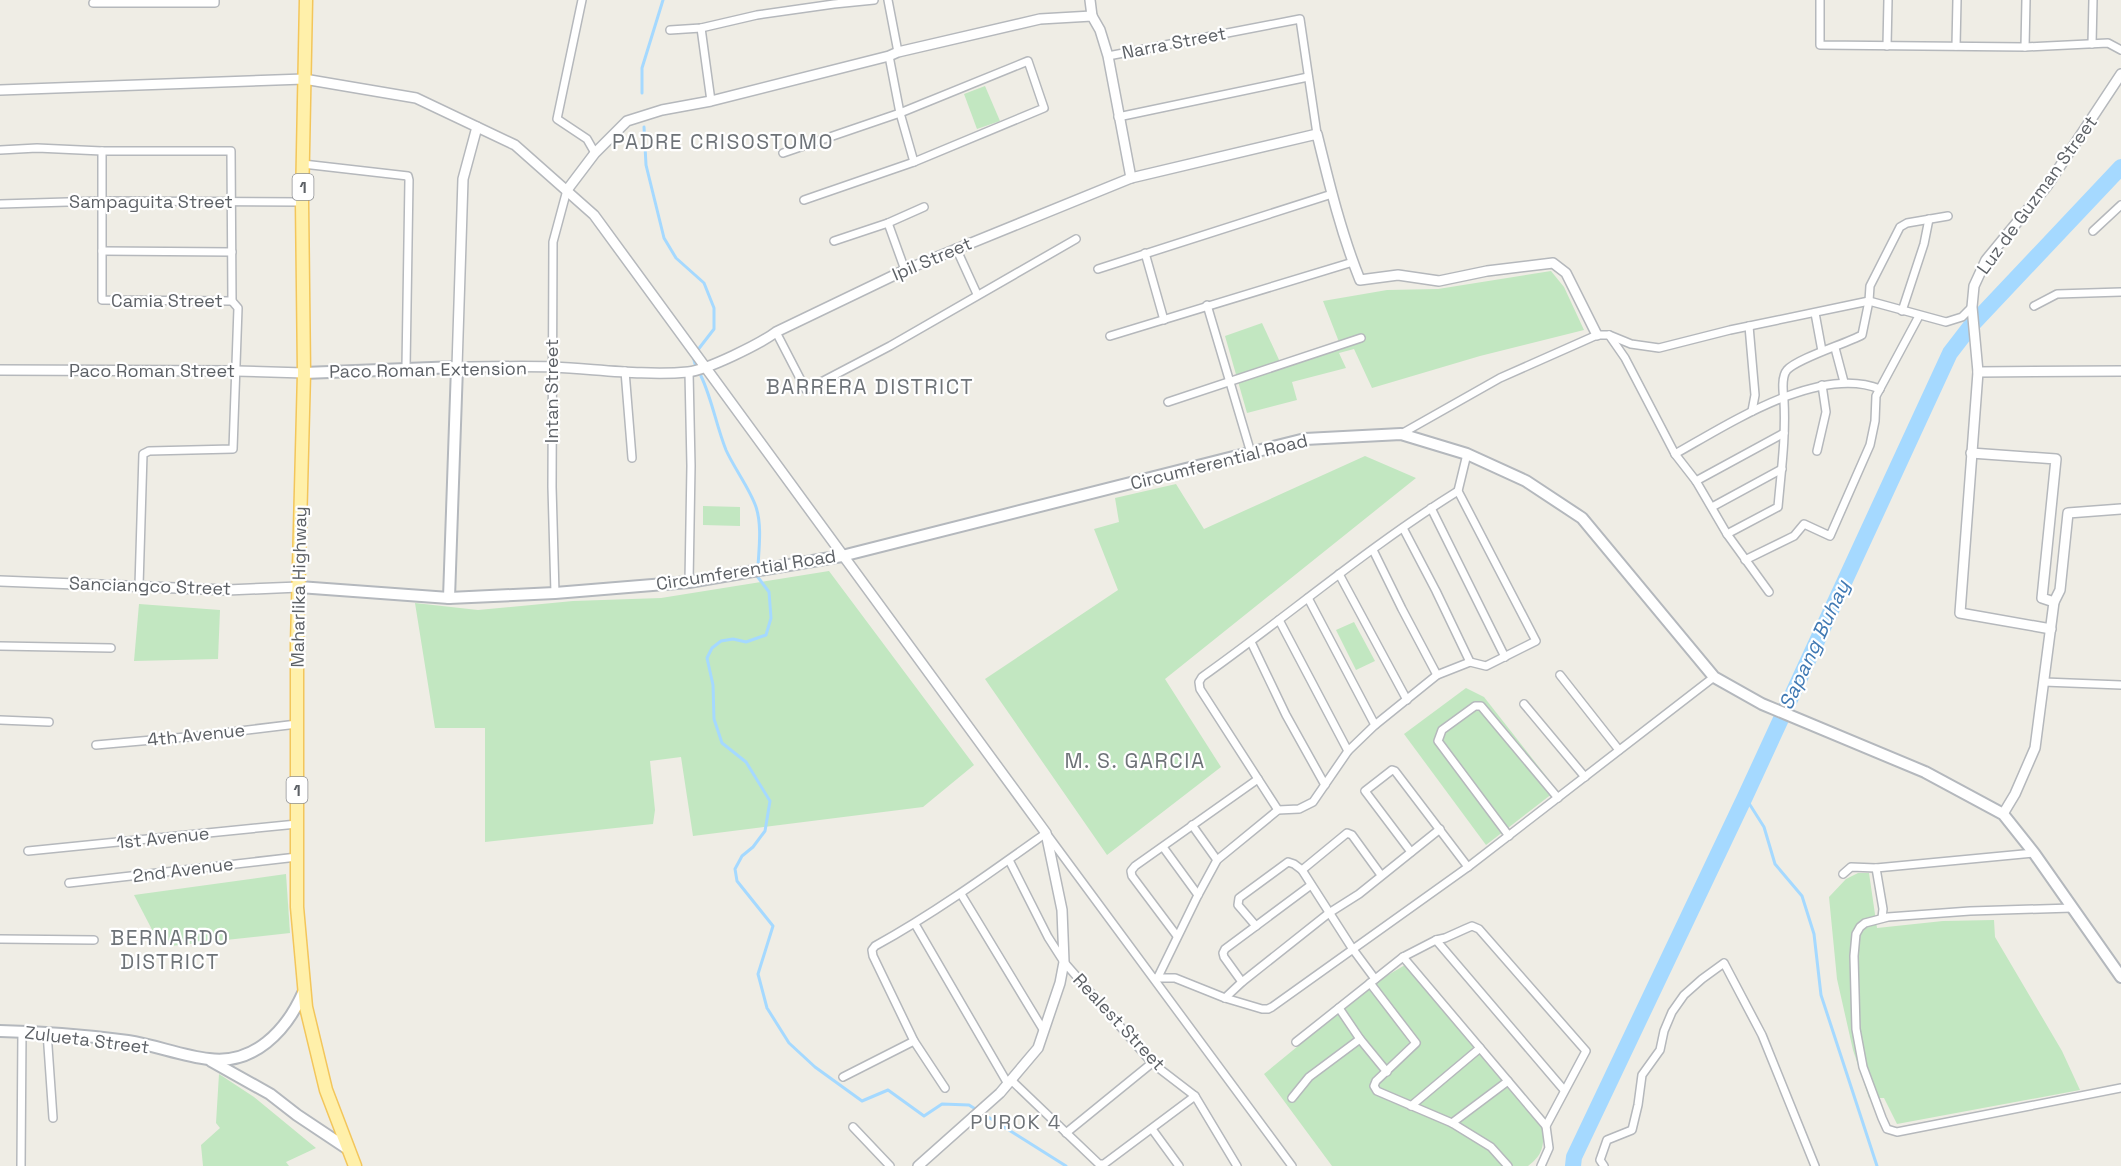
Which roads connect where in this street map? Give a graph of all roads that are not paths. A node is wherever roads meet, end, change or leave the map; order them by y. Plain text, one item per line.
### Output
1 (215, 0) edge
2 (306, 0) edge
3 (582, 0) edge
4 (874, 0) edge
5 (888, 0) edge
6 (1090, 0) edge
7 (1820, 0) edge
8 (1888, 0) edge
9 (1957, 0) edge
10 (2026, 0) edge
11 (2094, 0) edge
12 (93, 3) dead end
13 (1092, 16) junction
14 (701, 28) junction
15 (670, 30) dead end
16 (2092, 44) junction
17 (1887, 46) junction
18 (1956, 46) junction
19 (2025, 47) junction
20 (2121, 50) edge
21 (893, 54) junction
22 (1108, 56) junction
23 (2121, 74) edge
24 (1308, 77) junction
25 (304, 79) junction
26 (0, 90) edge
27 (711, 101) junction
28 (900, 113) junction
29 (1118, 117) junction
30 (477, 127) junction
31 (1317, 134) junction
32 (0, 150) edge
33 (102, 151) junction
34 (595, 153) junction
35 (783, 153) dead end
36 (914, 162) junction
37 (303, 164) junction
38 (1131, 178) junction
39 (567, 190) junction
40 (1332, 194) junction
41 (804, 200) dead end
42 (101, 201) junction
43 (232, 201) junction
44 (303, 202) junction
45 (0, 204) edge
46 (2121, 206) edge
47 (924, 207) dead end
48 (1948, 216) dead end
49 (1929, 219) junction
50 (888, 223) junction
51 (2093, 231) dead end
52 (1076, 239) dead end
53 (834, 241) dead end
54 (956, 248) junction
55 (102, 251) junction
56 (232, 252) junction
57 (1145, 253) junction
58 (1353, 262) junction
59 (1098, 269) dead end
60 (905, 270) junction
61 (2121, 292) edge
62 (977, 294) junction
63 (232, 301) junction
64 (1869, 301) junction
65 (1207, 305) junction
66 (2034, 306) dead end
67 (1902, 311) junction
68 (1973, 311) junction
69 (1815, 313) junction
70 (1919, 316) junction
71 (1164, 320) junction
72 (1749, 326) junction
73 (776, 332) junction
74 (1597, 335) junction
75 (1609, 335) junction
76 (1110, 336) dead end
77 (1360, 338) dead end
78 (1835, 348) junction
79 (1822, 351) junction
80 (457, 367) junction
81 (552, 367) junction
82 (706, 367) junction
83 (406, 368) junction
84 (0, 370) edge
85 (236, 371) junction
86 (625, 371) junction
87 (2121, 371) edge
88 (689, 372) junction
89 (1977, 372) junction
90 (304, 373) junction
91 (1230, 382) junction
92 (1844, 382) junction
93 (1822, 385) junction
94 (1880, 389) junction
95 (1784, 399) junction
96 (1168, 402) dead end
97 (1752, 411) junction
98 (1784, 433) junction
99 (1401, 434) junction
100 (1817, 451) dead end
101 (1251, 453) junction
102 (1971, 453) junction
103 (1467, 454) junction
104 (1675, 454) junction
105 (632, 458) dead end
106 (1782, 469) junction
107 (1696, 481) junction
108 (1458, 491) junction
109 (1712, 507) junction
110 (1431, 508) junction
111 (2121, 509) edge
112 (1403, 528) junction
113 (1727, 534) junction
114 (1373, 549) junction
115 (842, 556) junction
116 (1745, 560) junction
117 (1340, 574) junction
118 (0, 580) edge
119 (689, 582) junction
120 (139, 586) junction
121 (299, 587) junction
122 (1769, 592) dead end
123 (555, 593) junction
124 (449, 598) junction
125 (1308, 598) junction
126 (2054, 602) junction
127 (1279, 620) junction
128 (2051, 629) junction
129 (1251, 642) junction
130 (0, 646) edge
131 (111, 648) dead end
132 (1505, 657) junction
133 (1470, 662) junction
134 (1437, 675) junction
135 (1560, 675) dead end
136 (1714, 676) junction
137 (2044, 682) junction
138 (2121, 686) edge
139 (1407, 700) junction
140 (1524, 704) dead end
141 (0, 720) edge
142 (49, 722) dead end
143 (297, 724) junction
144 (1375, 725) junction
145 (96, 745) dead end
146 (1619, 750) junction
147 (1348, 751) junction
148 (1585, 777) junction
149 (1258, 779) junction
150 (1325, 785) junction
151 (1558, 798) junction
152 (1278, 810) junction
153 (2003, 814) junction
154 (297, 824) junction
155 (1192, 825) junction
156 (1440, 830) junction
157 (1046, 833) junction
158 (1509, 836) junction
159 (1163, 847) junction
160 (28, 851) dead end
161 (1411, 852) junction
162 (2034, 853) junction
163 (297, 857) junction
164 (1009, 860) junction
165 (1217, 860) junction
166 (1468, 867) junction
167 (1876, 868) junction
168 (1302, 870) junction
169 (1843, 874) dead end
170 (1381, 875) junction
171 (69, 883) dead end
172 (1311, 885) junction
173 (961, 894) junction
174 (1198, 894) junction
175 (2072, 908) junction
176 (1329, 913) junction
177 (1882, 918) junction
178 (915, 924) junction
179 (1256, 926) junction
180 (1177, 936) junction
181 (0, 939) edge
182 (94, 940) dead end
183 (1436, 940) junction
184 (1352, 948) junction
185 (1403, 957) junction
186 (1064, 962) junction
187 (2121, 977) edge
188 (1155, 978) junction
189 (1372, 981) junction
190 (1242, 982) junction
191 (303, 993) junction
192 (1225, 998) junction
193 (1339, 1008) junction
194 (0, 1031) edge
195 (22, 1031) junction
196 (1044, 1031) junction
197 (47, 1032) junction
198 (1360, 1039) junction
199 (914, 1041) junction
200 (1296, 1042) dead end
201 (1480, 1048) junction
202 (208, 1059) junction
203 (1152, 1063) junction
204 (1387, 1072) junction
205 (843, 1077) dead end
206 (1508, 1081) junction
207 (1010, 1082) junction
208 (2121, 1088) edge
209 (945, 1089) dead end
210 (1564, 1090) junction
211 (1196, 1096) junction
212 (1292, 1098) dead end
213 (1411, 1106) junction
214 (53, 1118) dead end
215 (1452, 1123) junction
216 (1546, 1126) junction
217 (853, 1127) dead end
218 (1152, 1129) junction
219 (1066, 1133) junction
220 (348, 1149) junction
221 (21, 1166) edge
222 (355, 1166) edge
223 (890, 1166) edge
224 (918, 1166) edge
225 (1179, 1166) edge
226 (1237, 1166) edge
227 (1292, 1166) edge
228 (1508, 1166) edge
229 (1541, 1166) edge
230 (1605, 1166) edge
231 (1815, 1166) edge

1 - 12 street
2 - 25 main road, Maharlika Highway / 1
3 - 34 street
4 - 14 street
5 - 21 street
6 - 13 street, Narra Street
7 - 17 street
8 - 17 street
9 - 18 street
10 - 19 street
11 - 16 street
13 - 21 street
13 - 22 street, Narra Street
14 - 15 street
14 - 27 street
16 - 19 street
16 - 20 street
17 - 18 street
18 - 19 street
21 - 27 street
21 - 28 street
22 - 24 street, Narra Street
22 - 29 street
23 - 68 street, Luz de Guzman Street
24 - 29 street
24 - 31 street, Narra Street
25 - 26 street
25 - 30 street
25 - 37 main road, Maharlika Highway / 1
27 - 34 street
28 - 35 street
28 - 36 street
28 - 36 street
29 - 38 street
30 - 39 street
30 - 80 street
31 - 38 street, Ipil Street
31 - 40 street, Narra Street
32 - 33 street
33 - 42 street
33 - 43 street
34 - 39 street
36 - 41 street
37 - 44 main road, Maharlika Highway / 1
37 - 83 street
38 - 54 street, Ipil Street
39 - 81 street, Intan Street
39 - 82 street
40 - 57 street
40 - 58 street, Narra Street
42 - 43 street, Sampaguita Street
42 - 45 street, Sampaguita Street
42 - 55 street
43 - 44 street, Sampaguita Street
43 - 56 street
44 - 90 main road, Maharlika Highway / 1
46 - 51 street
47 - 50 street
48 - 49 street
49 - 64 street
49 - 67 street
50 - 53 street
50 - 60 street
52 - 62 street
54 - 60 street, Ipil Street
54 - 62 street
55 - 56 street
55 - 63 street, Camia Street
56 - 63 street
57 - 59 street
57 - 71 street
58 - 65 street
58 - 74 street, Narra Street
60 - 73 street, Ipil Street
61 - 66 street
62 - 73 street
63 - 85 street
64 - 67 street
64 - 69 street
64 - 78 street
65 - 71 street
65 - 91 street
67 - 70 street
68 - 70 street
68 - 89 street, Luz de Guzman Street
69 - 72 street
69 - 79 street
70 - 94 street
71 - 76 street
72 - 75 street
72 - 97 street
73 - 82 street, Ipil Street
74 - 75 street
74 - 99 street
75 - 104 street
77 - 91 street
78 - 79 street
78 - 92 street
79 - 95 street
80 - 81 street, Paco Roman Extension
80 - 83 main road, Paco Roman Extension
80 - 124 main road
81 - 86 street, Ipil Street
81 - 123 street, Intan Street
82 - 88 street, Ipil Street
82 - 115 street
83 - 90 main road, Paco Roman Extension
84 - 85 street, Paco Roman Street
85 - 90 street, Paco Roman Street
85 - 120 street
86 - 88 street, Ipil Street
86 - 105 street
87 - 89 street
88 - 119 street
89 - 102 street, Luz de Guzman Street
90 - 121 main road, Maharlika Highway / 1
91 - 96 street
91 - 101 street
92 - 93 street
92 - 94 street
93 - 95 street
93 - 100 street
94 - 116 street
95 - 97 street
95 - 98 street
97 - 104 street
98 - 106 street
98 - 107 street
99 - 101 main road, Circumferential Road
99 - 103 main road, Circumferential Road
101 - 115 main road, Circumferential Road
102 - 126 street
102 - 128 street, Luz de Guzman Street
103 - 108 street
103 - 136 main road, Circumferential Road
104 - 107 street
106 - 109 street
106 - 113 street
107 - 109 street
108 - 110 street
108 - 132 street
109 - 113 street
110 - 112 street
110 - 132 street
111 - 126 street
112 - 114 street
112 - 133 street
113 - 116 street
114 - 117 street
114 - 134 street
115 - 119 main road, Circumferential Road
115 - 157 street
116 - 122 street
117 - 125 street
117 - 139 street
118 - 120 street, Sanciangco Street
119 - 123 main road, Circumferential Road
120 - 121 street, Sanciangco Street
121 - 124 main road, Circumferential Road
121 - 143 main road, Maharlika Highway / 1
123 - 124 main road, Circumferential Road
125 - 127 street
125 - 144 street
126 - 128 street
127 - 129 street
127 - 147 street
128 - 137 street
129 - 149 street
129 - 150 street
130 - 131 street
132 - 133 street
133 - 134 street
134 - 139 street
135 - 146 street
136 - 146 street
136 - 153 main road, Circumferential Road
137 - 138 street
137 - 153 street
139 - 144 street
140 - 148 street
141 - 142 street
143 - 145 street, 4th Avenue
143 - 154 main road, Maharlika Highway / 1
144 - 147 street
146 - 148 street
147 - 150 street
148 - 151 street
149 - 152 street
149 - 155 street
150 - 152 street
151 - 158 street
151 - 158 street
152 - 165 street
153 - 162 main road, Circumferential Road
154 - 160 street, 1st Avenue
154 - 163 main road, Maharlika Highway / 1
155 - 159 street
155 - 165 street
156 - 161 street
156 - 161 street
156 - 166 street
157 - 164 street
157 - 186 street
157 - 188 street
158 - 166 street
159 - 174 street
159 - 180 street
161 - 170 street
162 - 167 street
162 - 175 main road, Circumferential Road
163 - 171 street, 2nd Avenue
163 - 191 main road, Maharlika Highway / 1
164 - 173 street
164 - 186 street, Realest Street
165 - 174 street
166 - 184 street
167 - 169 street
167 - 177 street
168 - 170 street
168 - 172 street
168 - 179 street
170 - 176 street
172 - 176 street
172 - 179 street
173 - 178 street
173 - 196 street
174 - 180 street
175 - 177 street
175 - 187 main road, Circumferential Road
176 - 184 street
176 - 190 street
177 - 208 street
178 - 199 street
178 - 207 street
179 - 190 street
180 - 188 street
181 - 182 street
183 - 185 street
183 - 210 street
183 - 210 street
184 - 189 street
184 - 192 street
185 - 189 street
185 - 201 street
186 - 196 street
186 - 203 street, Realest Street
188 - 192 street
188 - 227 street
189 - 193 street
189 - 204 street
190 - 192 street
191 - 202 main road, Zulueta Street
191 - 220 main road, Maharlika Highway / 1
193 - 198 street
193 - 200 street
194 - 195 main road, Zulueta Street
195 - 197 main road, Zulueta Street
195 - 221 street
196 - 207 street
197 - 202 main road, Zulueta Street
197 - 214 street
198 - 204 street
198 - 212 street
199 - 205 street
199 - 209 street
201 - 206 street
201 - 213 street
202 - 220 main road, Zulueta Street
203 - 211 street, Realest Street
203 - 219 street
204 - 213 street
206 - 215 street
206 - 216 street
207 - 219 street
207 - 224 street
210 - 216 street
211 - 218 street
211 - 226 street, Realest Street
213 - 215 street
215 - 228 street
216 - 229 street
217 - 223 street
218 - 219 street
218 - 225 street
220 - 222 main road, Maharlika Highway / 1
230 - 231 street

